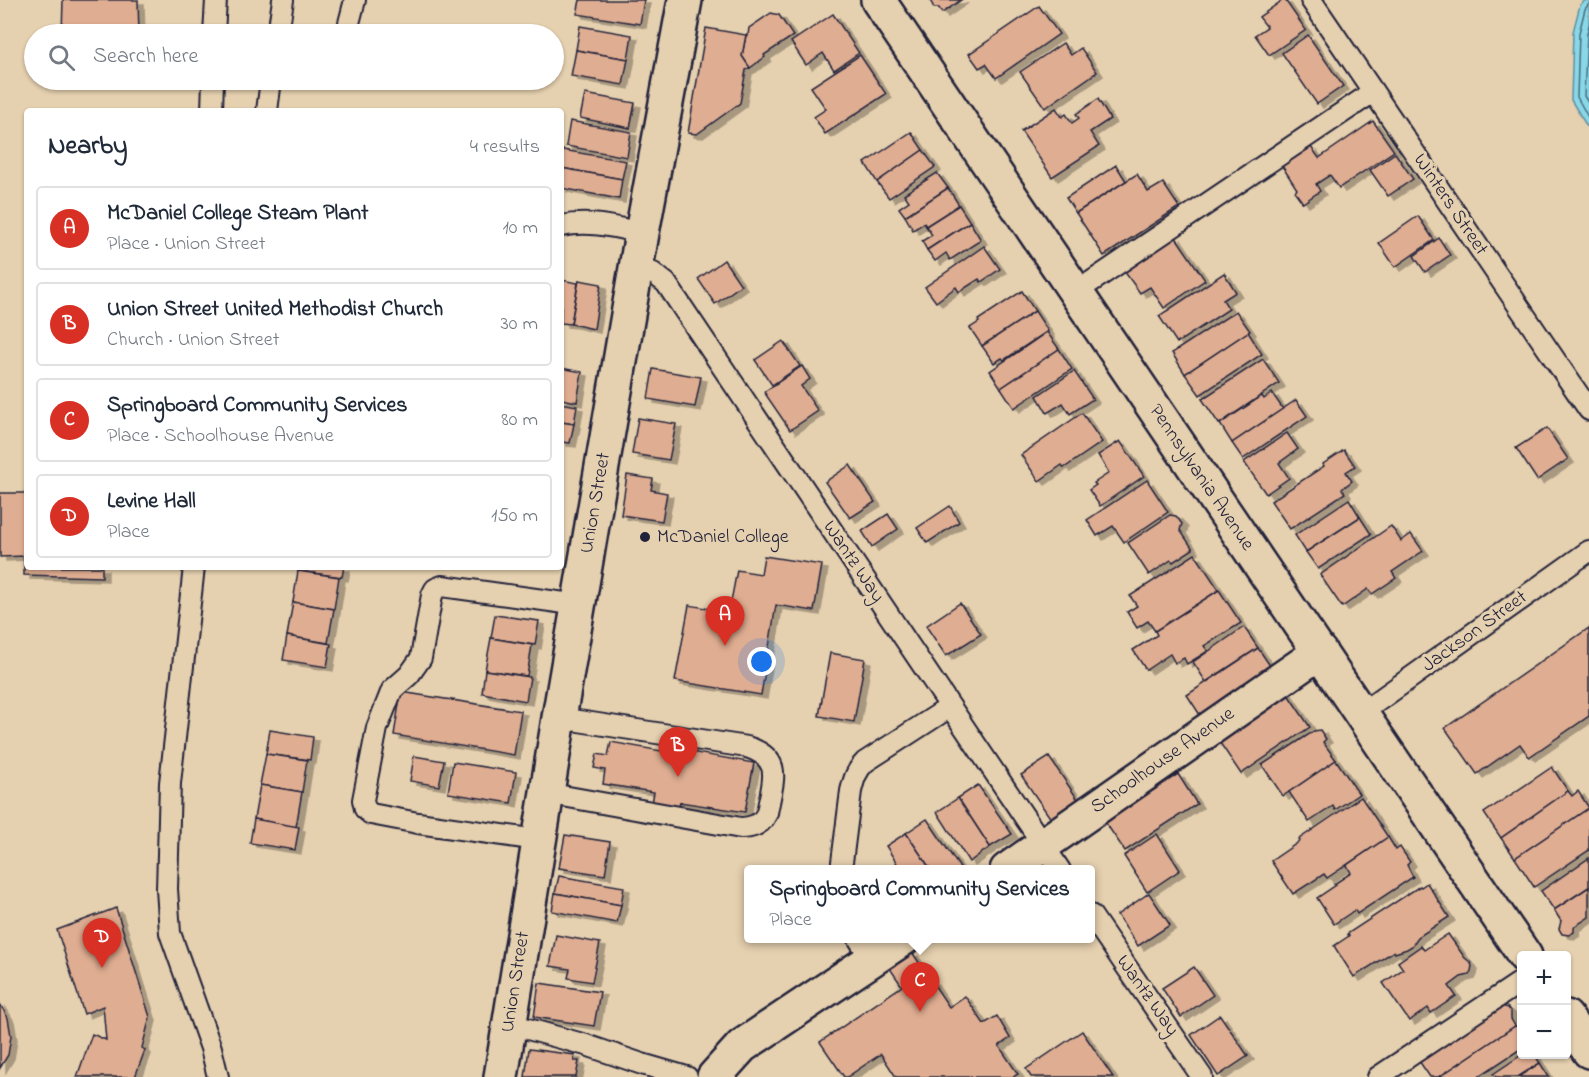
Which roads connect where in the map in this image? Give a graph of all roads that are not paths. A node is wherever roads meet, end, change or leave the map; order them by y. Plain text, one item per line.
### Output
1 (216, 0) edge
2 (283, 0) edge
3 (356, 0) edge
4 (685, 0) edge
5 (878, 0) edge
6 (1311, 0) edge
7 (349, 23) dead end
8 (215, 24) edge
9 (279, 24) edge
10 (213, 90) edge
11 (270, 90) edge
12 (1373, 92) junction
13 (212, 108) edge
14 (267, 108) edge
15 (564, 226) edge
16 (642, 233) junction
17 (637, 266) junction
18 (1076, 292) junction
19 (1589, 410) edge
20 (1589, 551) edge
21 (194, 570) edge
22 (579, 605) junction
23 (1320, 652) junction
24 (950, 707) junction
25 (1361, 713) junction
26 (559, 718) junction
27 (546, 793) junction
28 (538, 840) junction
29 (1051, 858) edge
30 (842, 865) edge
31 (1025, 865) edge
32 (1095, 921) edge
33 (888, 943) edge
34 (865, 949) edge
35 (1522, 951) edge
36 (1517, 984) edge
37 (510, 1024) junction
38 (1571, 1024) edge
39 (1589, 1051) edge
40 (218, 1077) edge
41 (501, 1077) edge
42 (687, 1077) edge
43 (714, 1077) edge
44 (1202, 1077) edge
45 (1378, 1077) edge

1 - 8 lane
2 - 9 lane
3 - 7 lane
4 - 16 street, Union Street
5 - 18 street, Pennsylvania Avenue
6 - 12 lane, Winters Street
10 - 13 lane
11 - 14 lane
12 - 18 lane
12 - 19 lane, Winters Street
15 - 16 lane
16 - 17 street, Union Street
17 - 22 street, Union Street
17 - 24 lane, Wantz Way
18 - 23 street, Pennsylvania Avenue
20 - 25 lane, Jackson Street
21 - 40 lane
22 - 26 street, Union Street
22 - 28 lane
23 - 25 street, Pennsylvania Avenue
23 - 29 street, Schoolhouse Avenue
24 - 29 lane, Wantz Way
24 - 30 lane
25 - 35 street, Pennsylvania Avenue
26 - 27 street, Union Street
26 - 27 lane
27 - 28 street, Union Street
28 - 37 street, Union Street
29 - 31 street, Schoolhouse Avenue
32 - 44 lane, Wantz Way
33 - 34 street
34 - 43 street
36 - 45 lane
37 - 41 street, Union Street
37 - 42 lane
38 - 39 street

